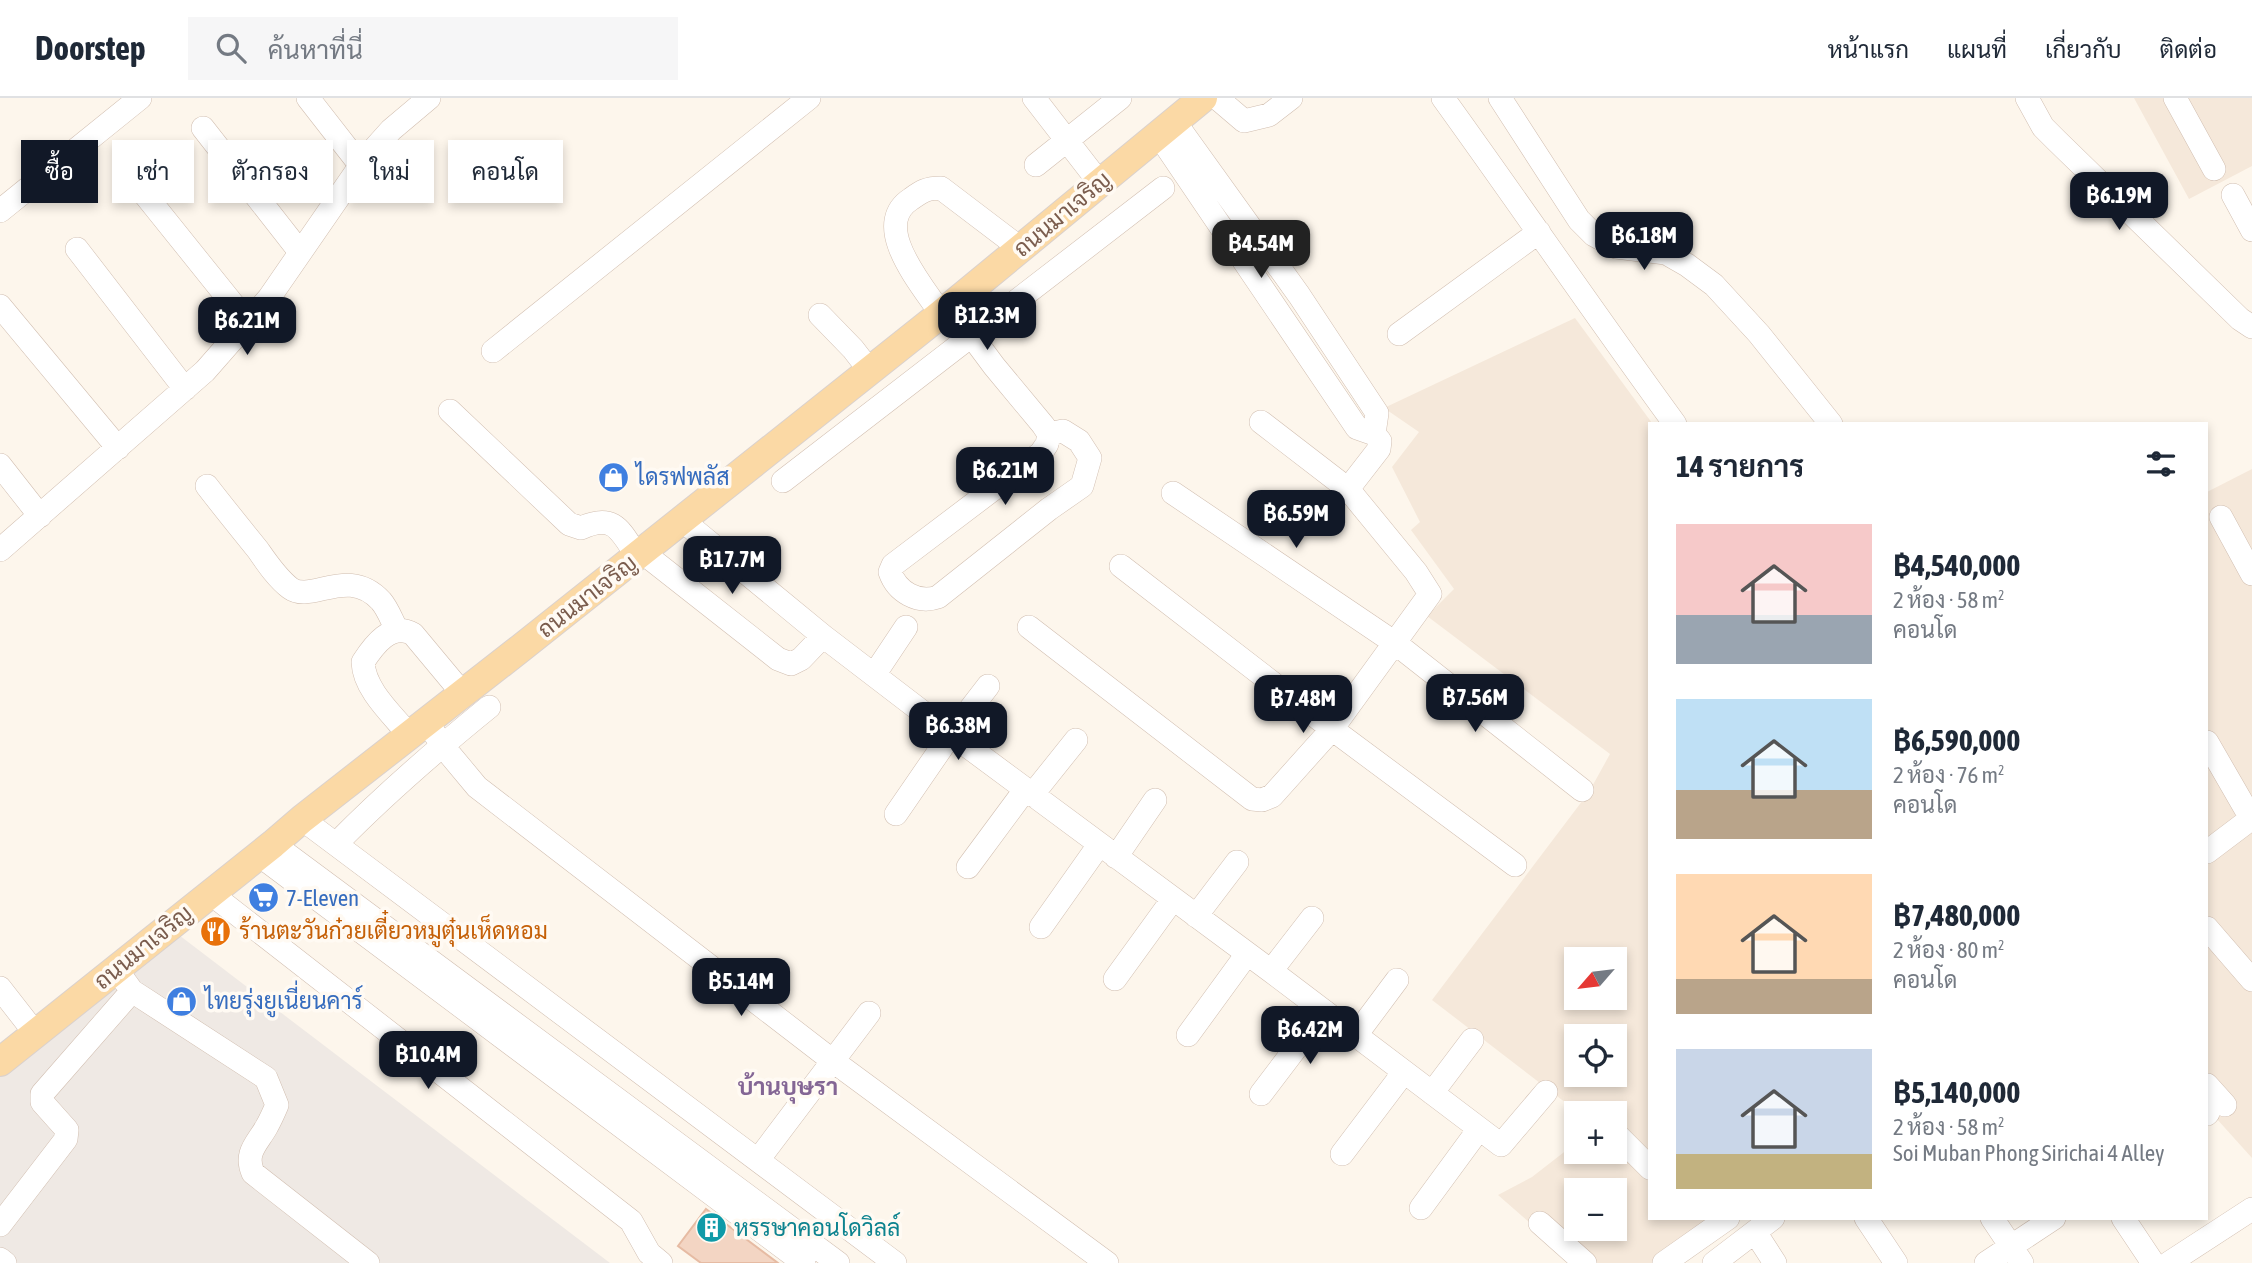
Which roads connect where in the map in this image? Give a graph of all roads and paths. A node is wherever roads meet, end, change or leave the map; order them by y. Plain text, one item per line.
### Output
1 (140, 98) edge
2 (307, 98) edge
3 (429, 98) edge
4 (810, 98) edge
5 (1034, 98) edge
6 (1121, 98) edge
7 (1291, 98) edge
8 (1443, 98) edge
9 (1500, 98) edge
10 (2027, 98) edge
11 (2175, 98) edge
12 (1204, 99) edge
13 (203, 128) dead end
14 (1166, 128) junction
15 (383, 140) edge
16 (1068, 140) junction
17 (347, 148) edge
18 (1036, 165) dead end
19 (2214, 169) dead end
20 (1099, 182) junction
21 (347, 186) edge
22 (1163, 188) dead end
23 (2234, 195) dead end
24 (152, 203) edge
25 (0, 211) edge
26 (2252, 230) edge
27 (1539, 232) junction
28 (1020, 248) junction
29 (77, 249) dead end
30 (300, 252) junction
31 (0, 306) edge
32 (820, 315) dead end
33 (957, 318) junction
34 (248, 323) junction
35 (2252, 327) edge
36 (1399, 334) dead end
37 (493, 351) dead end
38 (870, 371) junction
39 (186, 389) junction
40 (450, 411) dead end
41 (1261, 422) dead end
42 (1674, 422) edge
43 (1829, 422) edge
44 (1049, 434) junction
45 (118, 448) junction
46 (0, 465) edge
47 (783, 481) dead end
48 (207, 486) dead end
49 (1348, 489) junction
50 (1173, 493) dead end
51 (40, 516) junction
52 (2221, 517) dead end
53 (682, 520) junction
54 (0, 550) edge
55 (639, 554) junction
56 (1121, 566) dead end
57 (2252, 575) edge
58 (906, 627) dead end
59 (1029, 627) dead end
60 (397, 630) junction
61 (823, 636) junction
62 (1395, 643) junction
63 (874, 676) junction
64 (988, 686) dead end
65 (463, 694) junction
66 (489, 707) dead end
67 (1332, 729) junction
68 (426, 734) junction
69 (951, 734) junction
70 (1076, 740) dead end
71 (2208, 744) edge
72 (1582, 790) dead end
73 (1028, 793) junction
74 (1155, 800) dead end
75 (896, 814) dead end
76 (302, 819) junction
77 (2252, 819) edge
78 (337, 843) junction
79 (266, 850) junction
80 (1107, 851) junction
81 (2208, 851) edge
82 (1237, 862) dead end
83 (1515, 865) dead end
84 (968, 867) dead end
85 (210, 893) junction
86 (1173, 899) junction
87 (1196, 916) junction
88 (1312, 918) dead end
89 (1041, 927) dead end
90 (2208, 929) edge
91 (1247, 954) junction
92 (1271, 971) junction
93 (1115, 979) dead end
94 (124, 980) junction
95 (1397, 980) dead end
96 (2252, 981) edge
97 (0, 988) edge
98 (1324, 1011) junction
99 (869, 1013) dead end
100 (35, 1033) junction
101 (1188, 1035) dead end
102 (1356, 1035) junction
103 (1472, 1040) dead end
104 (833, 1061) junction
105 (0, 1062) edge
106 (1404, 1072) junction
107 (2208, 1089) edge
108 (1546, 1092) dead end
109 (1432, 1093) junction
110 (1261, 1094) dead end
111 (2213, 1111) edge
112 (1479, 1129) junction
113 (1627, 1145) edge
114 (1342, 1154) dead end
115 (758, 1160) junction
116 (1648, 1166) edge
117 (732, 1196) junction
118 (1421, 1208) dead end
119 (2252, 1209) edge
120 (1770, 1220) edge
121 (1867, 1220) edge
122 (1993, 1220) edge
123 (2052, 1220) edge
124 (2124, 1220) edge
125 (1714, 1222) edge
126 (1540, 1223) dead end
127 (0, 1225) edge
128 (1755, 1232) junction
129 (2017, 1255) edge
130 (0, 1259) edge
131 (5, 1263) edge
132 (368, 1263) edge
133 (661, 1263) edge
134 (804, 1263) edge
135 (838, 1263) edge
136 (895, 1263) edge
137 (1107, 1263) edge
138 (1585, 1263) edge
139 (1664, 1263) edge
140 (1714, 1263) edge
141 (1775, 1263) edge
142 (1896, 1263) edge
143 (1986, 1263) edge
144 (2153, 1263) edge
145 (2169, 1263) edge

1 - 25 street
2 - 17 street
3 - 15 street
4 - 37 street
5 - 16 street
6 - 16 street
7 - 12 street
8 - 27 street
9 - 43 street
10 - 35 street
11 - 19 street
12 - 14 main road, ถนนมาเจริญ
13 - 30 street
14 - 20 main road, ถนนมาเจริญ
14 - 49 street
16 - 18 street
16 - 20 street
20 - 28 main road, ถนนมาเจริญ
21 - 30 street
22 - 33 street
23 - 26 street
24 - 34 street
27 - 36 street
27 - 42 street
28 - 33 main road, ถนนมาเจริญ
28 - 33 street
29 - 39 street
30 - 34 street
31 - 45 street
32 - 38 street
33 - 38 main road, ถนนมาเจริญ
33 - 44 street
33 - 47 street
34 - 39 street
38 - 53 main road, ถนนมาเจริญ
39 - 45 street
40 - 55 street
41 - 49 street
44 - 44 street
45 - 51 street
46 - 51 street
48 - 60 street
49 - 62 street
50 - 62 street
51 - 54 street
52 - 57 street
53 - 55 main road, ถนนมาเจริญ
53 - 61 street
55 - 61 street
55 - 65 main road, ถนนมาเจริญ
56 - 67 street
58 - 63 street
59 - 67 street
60 - 65 street
60 - 68 street
61 - 63 street
62 - 67 street
62 - 72 street
63 - 69 street
64 - 69 street
65 - 68 main road, ถนนมาเจริญ
66 - 68 street
67 - 83 street
68 - 76 main road, ถนนมาเจริญ
68 - 78 street
68 - 104 street
69 - 73 street
69 - 75 street
70 - 73 street
71 - 77 street
73 - 80 street
73 - 84 street
74 - 80 street
76 - 78 street
76 - 79 main road, ถนนมาเจริญ
77 - 81 street
78 - 115 street
79 - 85 main road, ถนนมาเจริญ
79 - 117 street
80 - 86 street
80 - 89 street
82 - 87 street
85 - 94 main road, ถนนมาเจริญ
85 - 133 street
86 - 87 street
86 - 93 street
87 - 91 street
88 - 92 street
90 - 96 street
91 - 92 street
91 - 101 street
92 - 98 street
94 - 100 main road, ถนนมาเจริญ
94 - 127 street
94 - 132 street
95 - 102 street
97 - 100 street
98 - 102 street
98 - 110 street
99 - 104 street
100 - 105 main road, ถนนมาเจริญ
102 - 106 street
103 - 109 street
104 - 115 street
104 - 137 street
106 - 109 street
106 - 114 street
107 - 111 street
108 - 112 street
109 - 112 street
112 - 118 street
113 - 116 street
115 - 136 street
117 - 134 street
117 - 135 street
119 - 145 street
120 - 128 street
121 - 142 street
122 - 129 street
123 - 129 street
124 - 144 street
125 - 139 street
126 - 138 street
128 - 140 street
128 - 141 street
129 - 143 street
130 - 131 street

